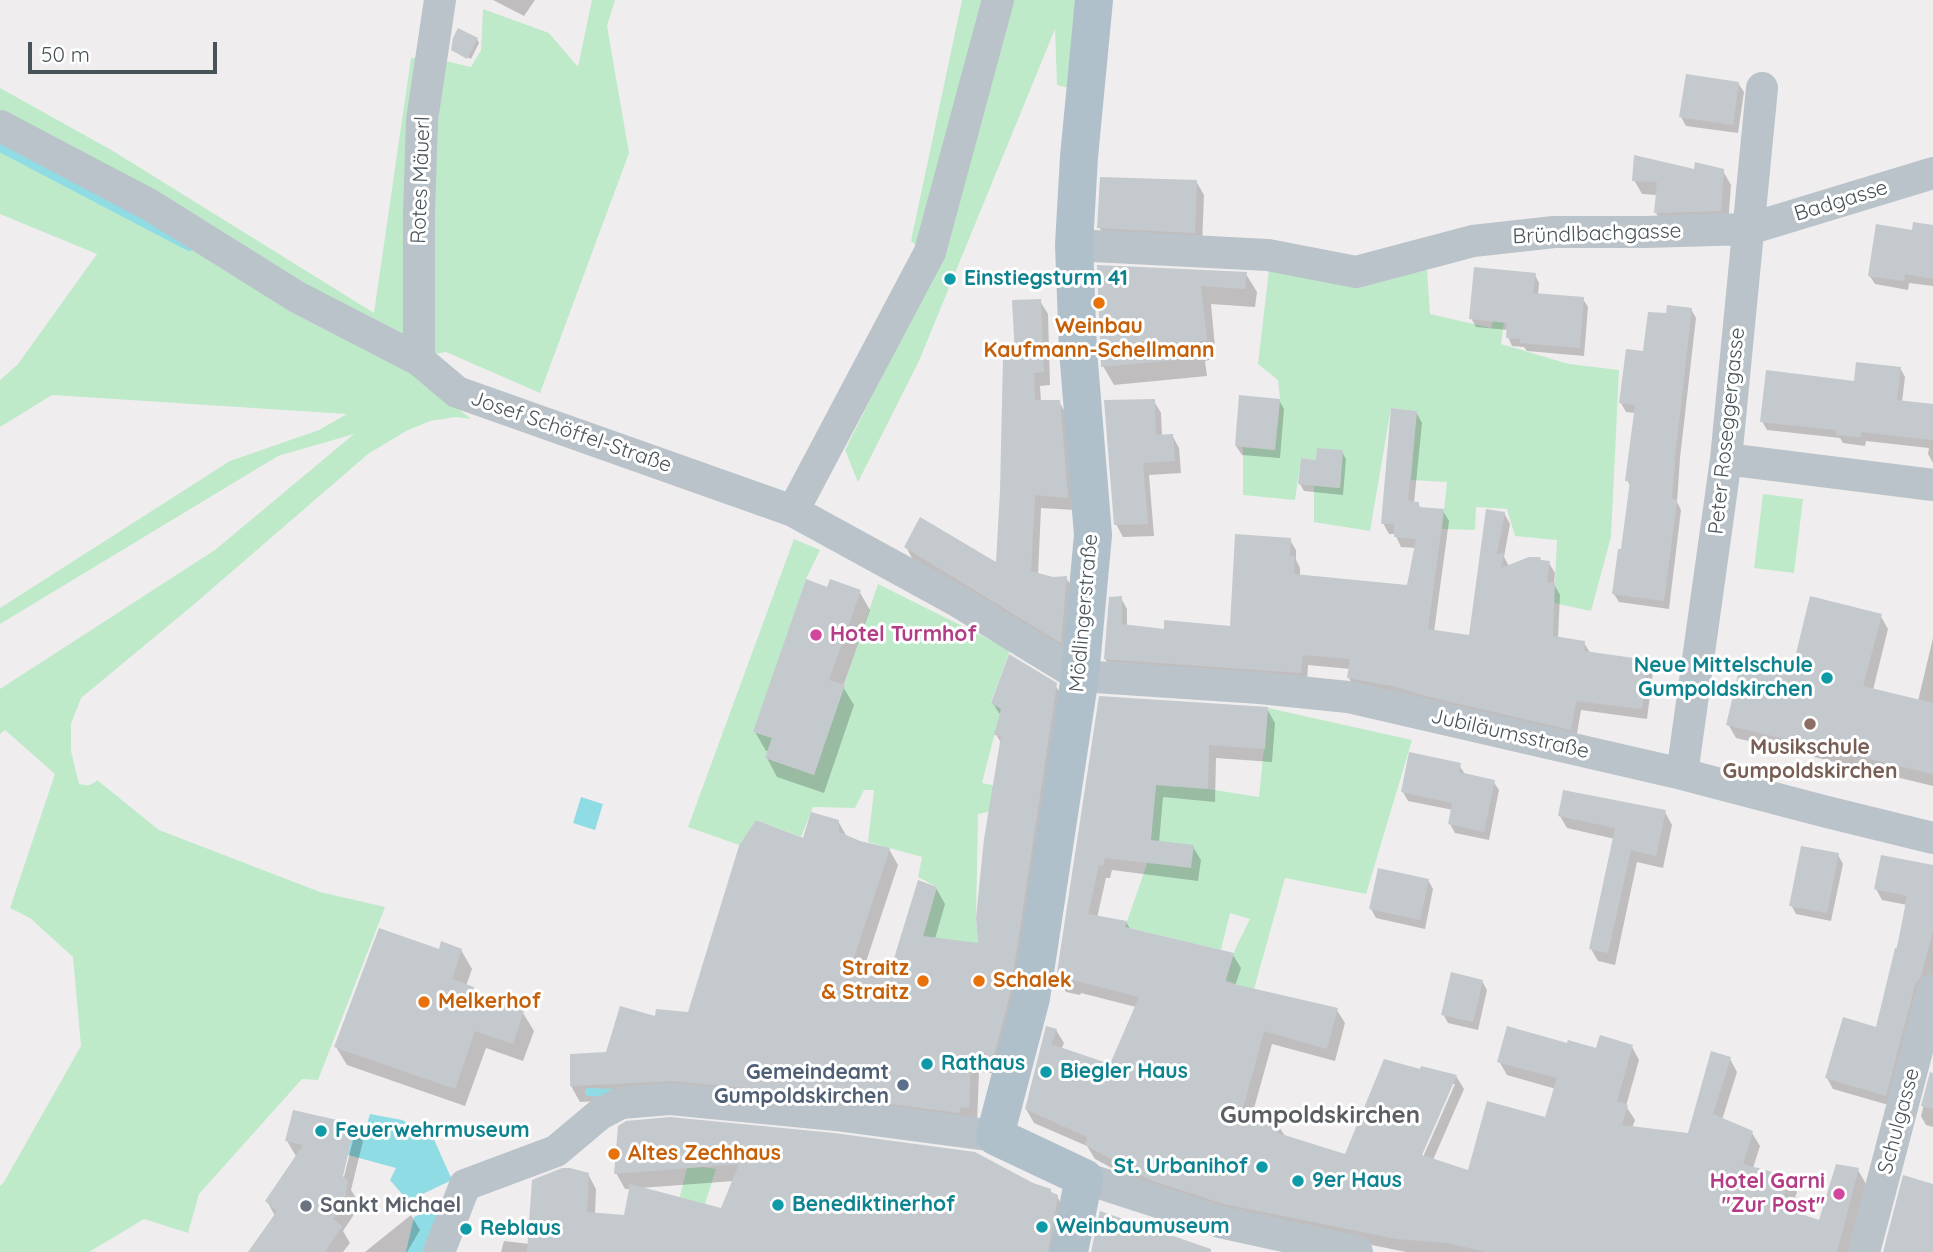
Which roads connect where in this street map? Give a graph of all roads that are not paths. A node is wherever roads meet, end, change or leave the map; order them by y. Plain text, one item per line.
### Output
1 (440, 0) edge
2 (998, 0) edge
3 (1094, 0) edge
4 (1762, 88) dead end
5 (0, 126) edge
6 (1933, 173) edge
7 (1749, 229) junction
8 (1074, 246) junction
9 (419, 360) junction
10 (1726, 458) junction
11 (1933, 485) edge
12 (793, 510) junction
13 (1080, 676) junction
14 (1682, 774) junction
15 (1933, 838) edge
16 (1933, 990) edge
17 (995, 1136) junction
18 (1084, 1178) junction
19 (439, 1252) edge
20 (1069, 1252) edge
21 (1357, 1252) edge
22 (1864, 1252) edge

1 - 9 street, Rotes Mäuerl
2 - 12 street
3 - 8 main road, Mödlingerstraße
4 - 7 street, Peter Roseggergasse
5 - 9 street, Josef Schöffel-Straße
6 - 7 street, Badgasse
7 - 8 street, Bründlbachgasse
7 - 10 street, Peter Roseggergasse
8 - 13 main road, Mödlingerstraße
9 - 12 street, Josef Schöffel-Straße
10 - 11 street
10 - 14 street, Peter Roseggergasse
12 - 13 street, Josef Schöffel-Straße
13 - 14 street, Jubiläumsstraße
13 - 17 main road, Mödlingerstraße
14 - 15 street, Jubiläumsstraße
16 - 22 street, Schulgasse
17 - 18 main road
17 - 19 street
18 - 20 main road
18 - 21 street

